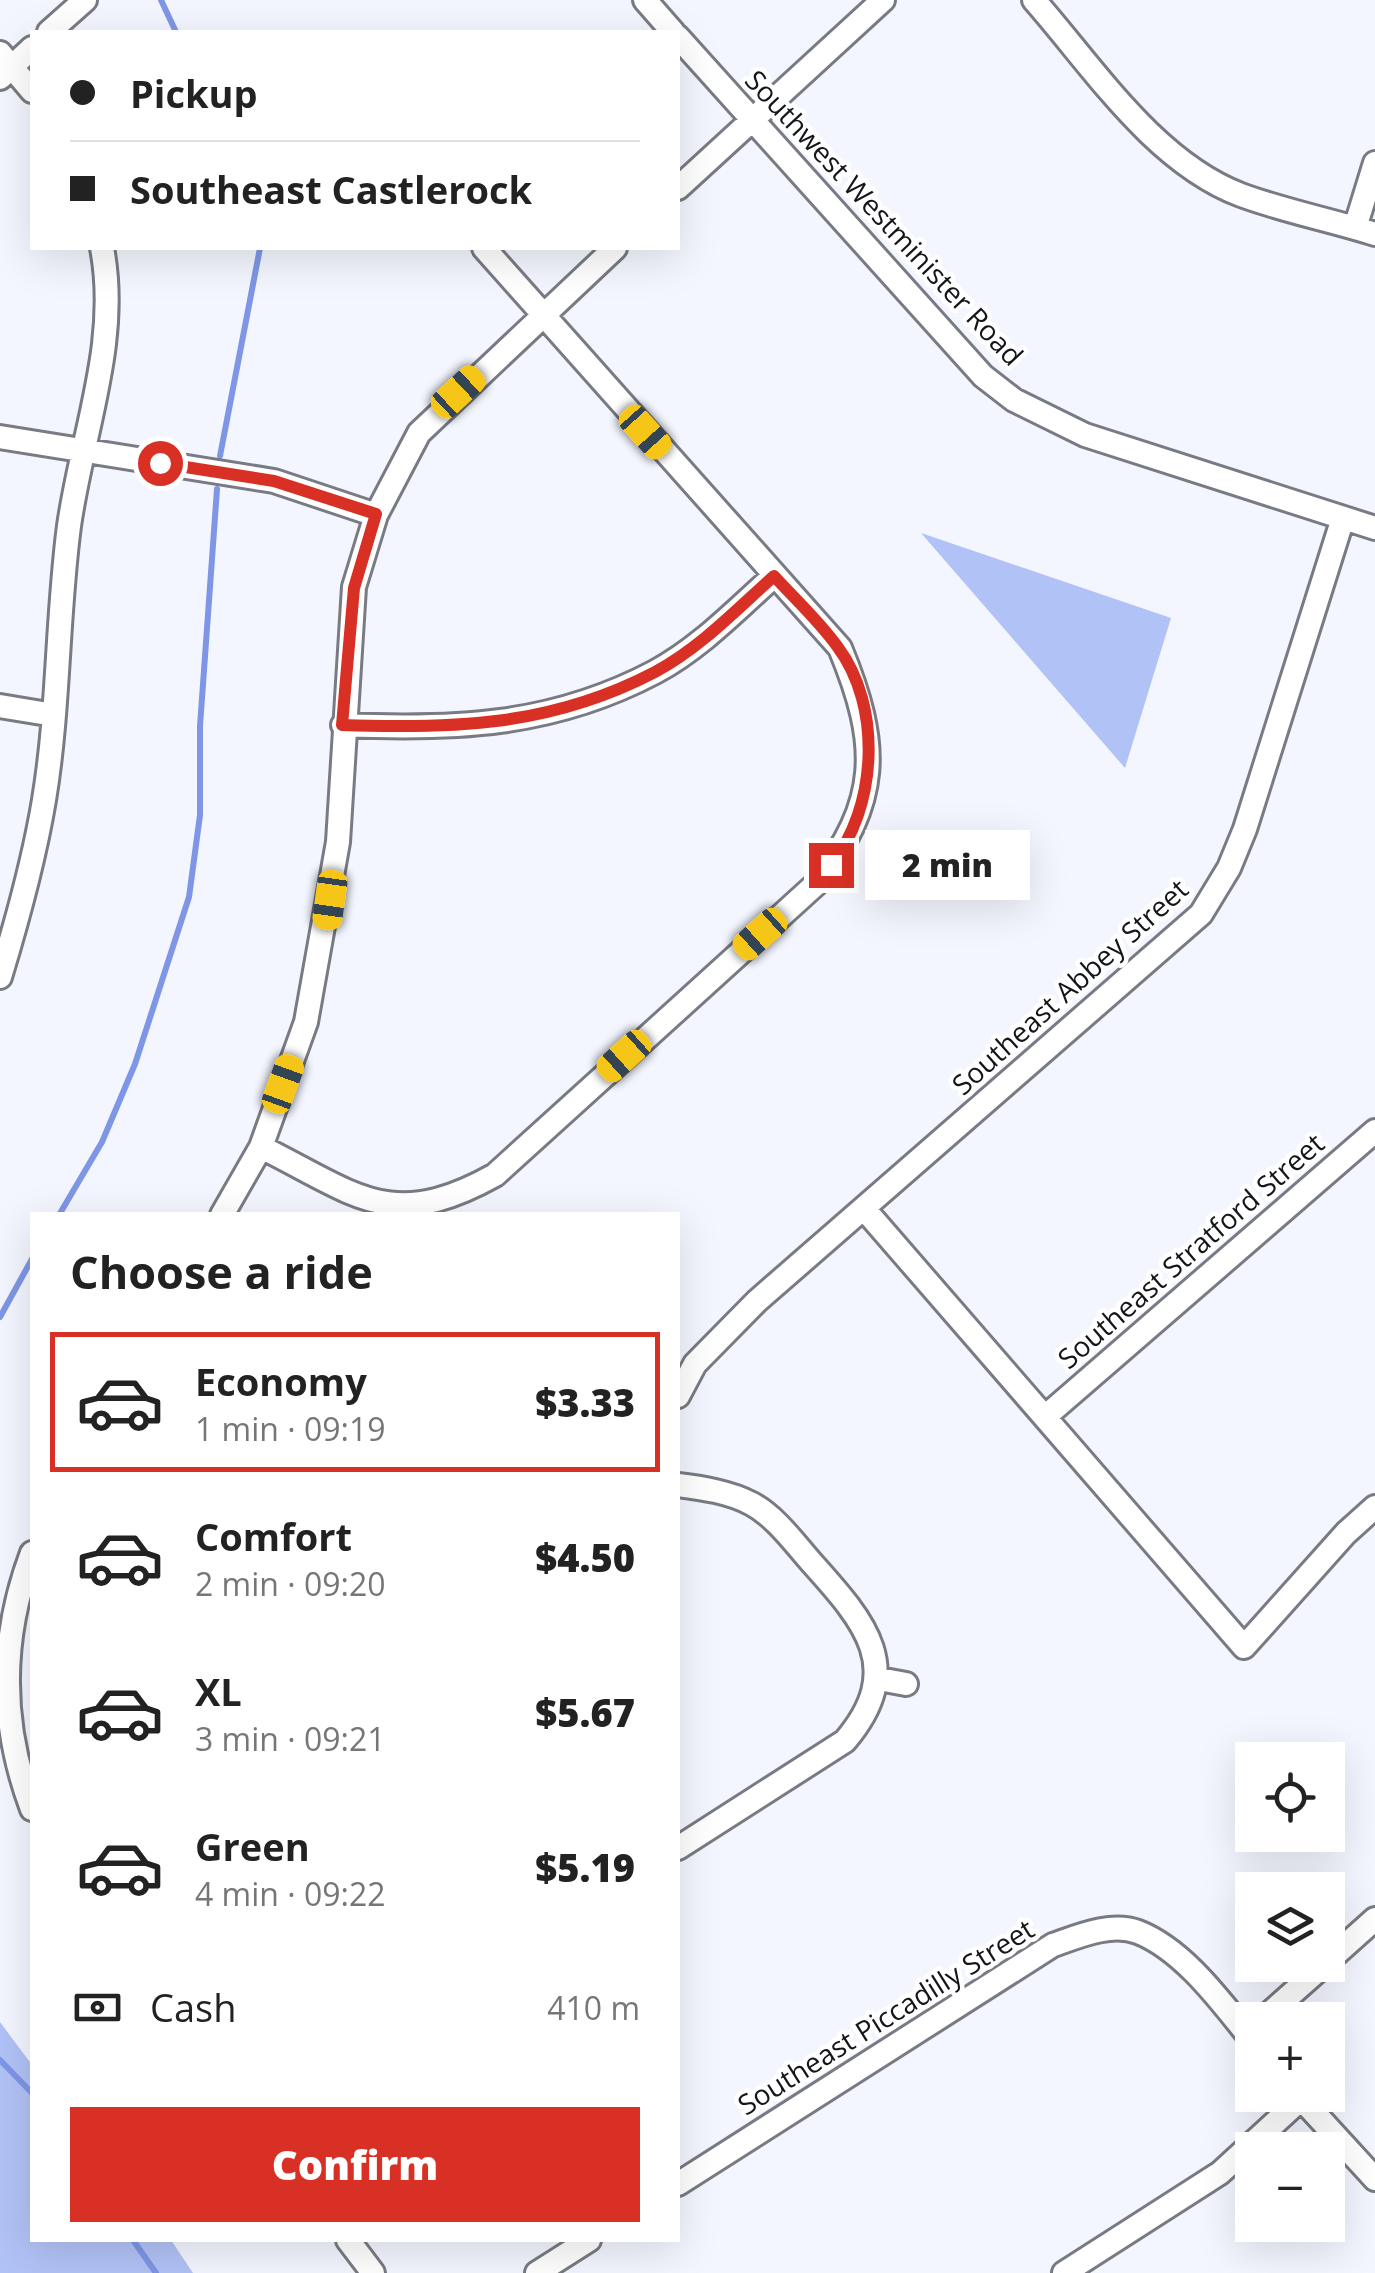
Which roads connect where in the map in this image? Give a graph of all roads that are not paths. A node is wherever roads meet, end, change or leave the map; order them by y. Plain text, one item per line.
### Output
1 (85, 0) edge
2 (645, 0) edge
3 (884, 0) edge
4 (1034, 0) edge
5 (52, 30) edge
6 (671, 30) edge
7 (680, 41) edge
8 (30, 49) edge
9 (5, 65) edge
10 (30, 89) edge
11 (750, 120) junction
12 (1375, 163) edge
13 (680, 186) edge
14 (1365, 231) edge
15 (102, 250) edge
16 (486, 250) edge
17 (612, 250) edge
18 (542, 316) junction
19 (0, 438) edge
20 (84, 451) junction
21 (376, 514) junction
22 (1343, 518) junction
23 (1375, 528) edge
24 (774, 576) junction
25 (0, 706) edge
26 (54, 714) junction
27 (342, 725) junction
28 (0, 977) edge
29 (1375, 1131) edge
30 (261, 1148) junction
31 (866, 1211) junction
32 (224, 1212) edge
33 (680, 1392) edge
34 (1046, 1416) junction
35 (680, 1485) edge
36 (1375, 1508) edge
37 (30, 1560) edge
38 (878, 1679) junction
39 (906, 1684) dead end
40 (30, 1802) edge
41 (680, 1847) edge
42 (1375, 1919) edge
43 (1345, 1946) edge
44 (1306, 1982) edge
45 (1284, 2002) edge
46 (1235, 2012) edge
47 (1284, 2112) edge
48 (1314, 2112) edge
49 (1375, 2179) edge
50 (680, 2183) edge
51 (349, 2242) edge
52 (586, 2242) edge
53 (372, 2273) edge
54 (537, 2273) edge
55 (1064, 2273) edge

1 - 5 street
2 - 6 street, Southwest Westminister Road
3 - 11 street
4 - 14 street
7 - 11 street, Southwest Westminister Road
8 - 9 street
9 - 10 street
11 - 13 street
11 - 22 street, Southwest Westminister Road
12 - 14 street
15 - 20 street
16 - 18 street
17 - 18 street
18 - 21 street
18 - 24 street
19 - 20 street
20 - 21 street
20 - 26 street
21 - 27 street
22 - 23 street, Southwest Westminister Road
22 - 31 street, Southeast Abbey Street
24 - 27 street
24 - 30 street
25 - 26 street
26 - 28 street
27 - 30 street
29 - 34 street, Southeast Stratford Street
30 - 32 street
31 - 33 street, Southeast Abbey Street
31 - 34 street
34 - 36 street
35 - 38 street
37 - 40 street
38 - 39 street
38 - 41 street
42 - 43 street
44 - 45 street
46 - 50 street, Southeast Piccadilly Street
47 - 55 street
48 - 49 street
51 - 53 street
52 - 54 street

